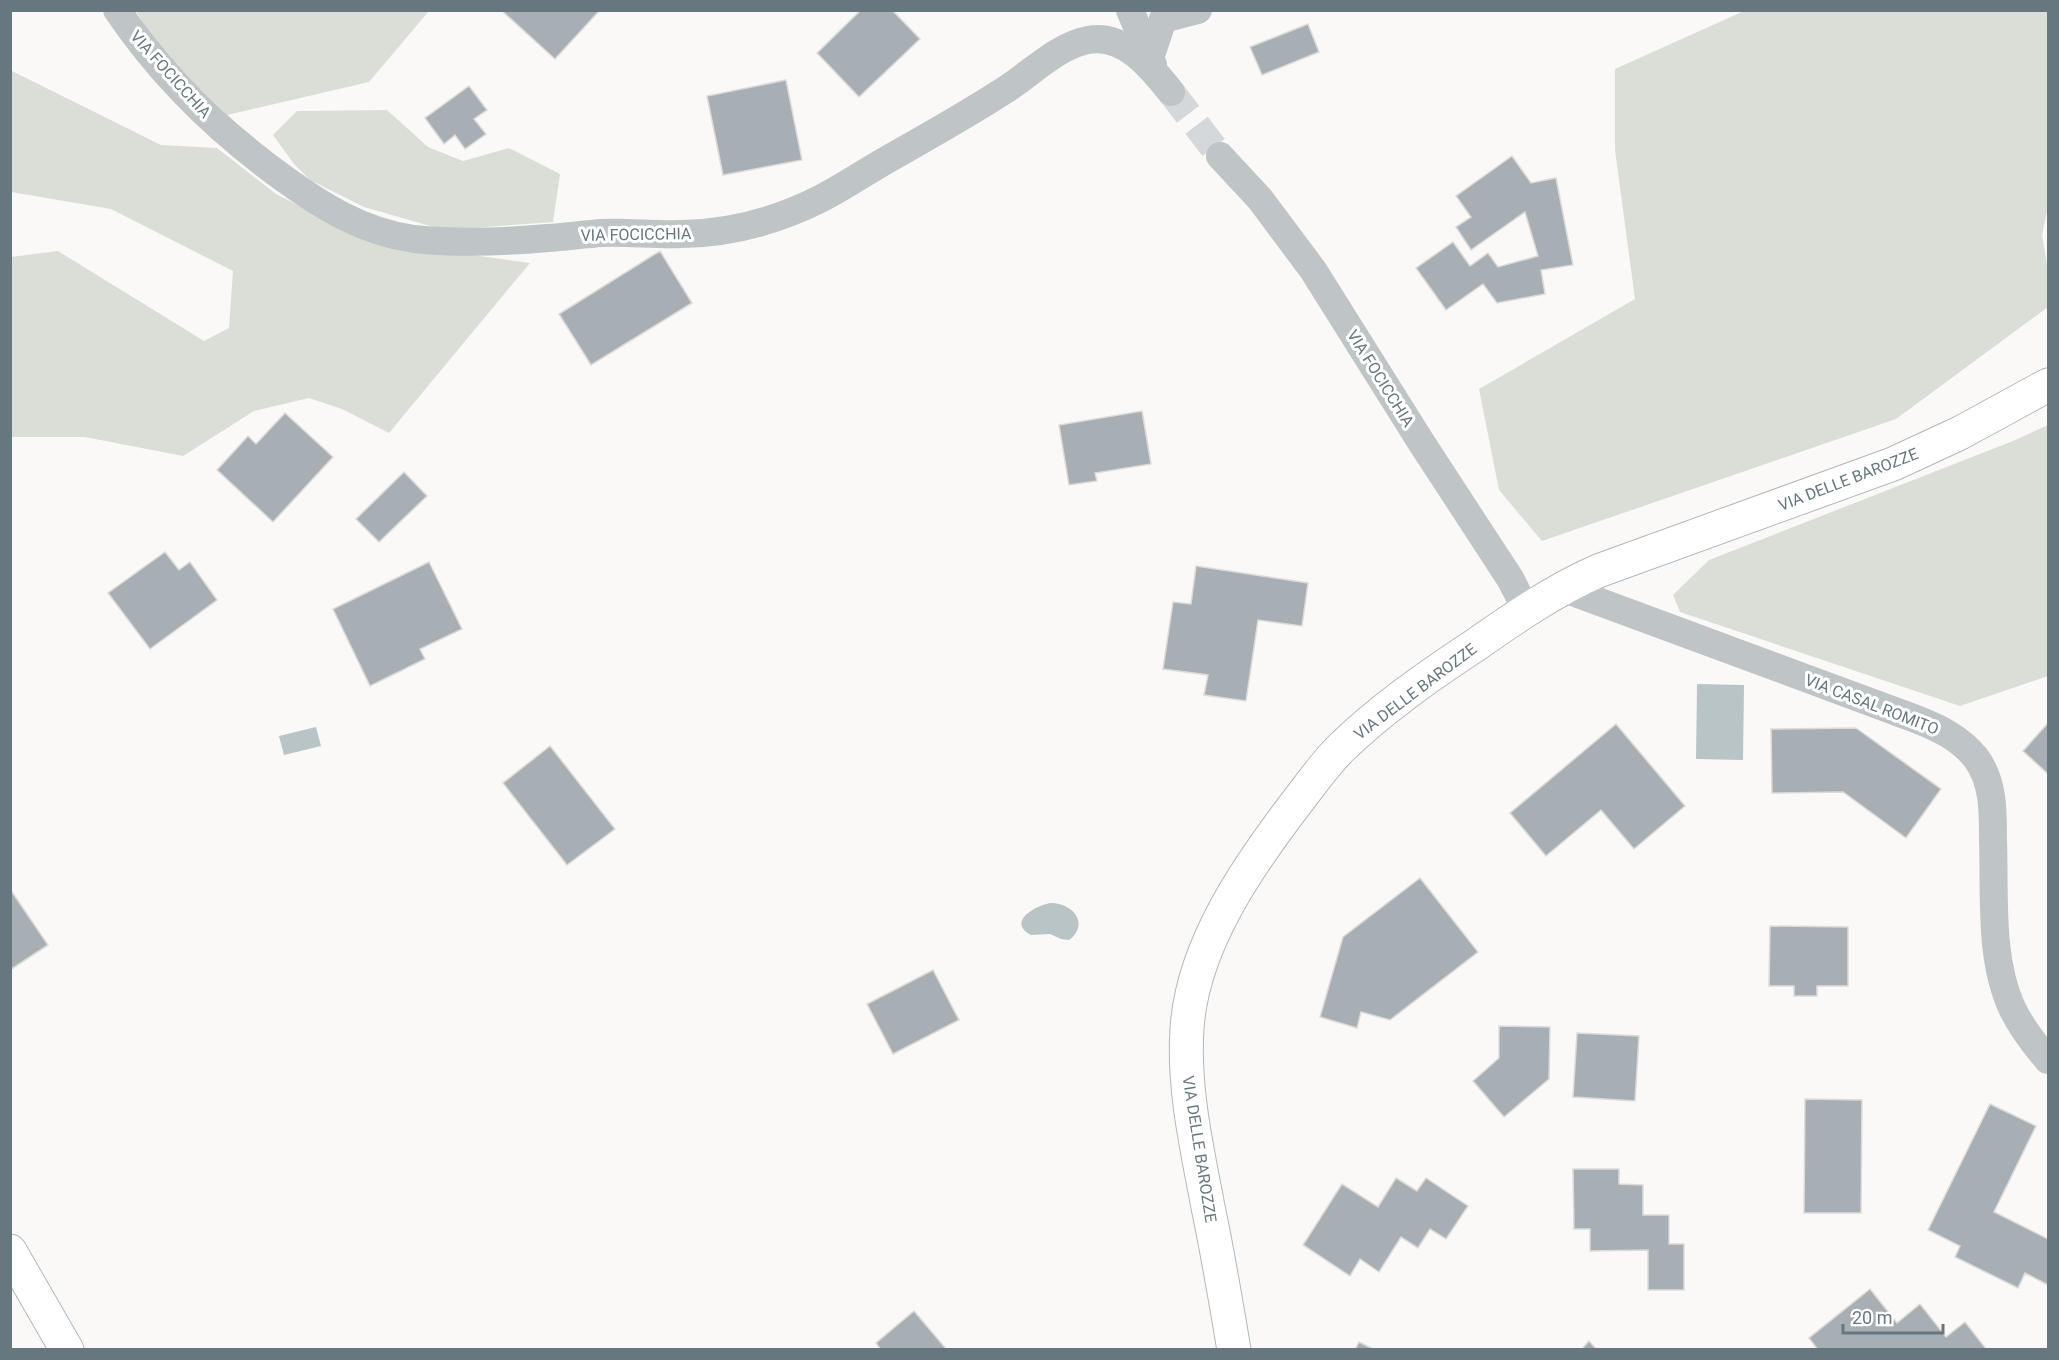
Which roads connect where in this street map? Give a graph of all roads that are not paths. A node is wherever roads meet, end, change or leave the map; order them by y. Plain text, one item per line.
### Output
1 (117, 10) edge
2 (1130, 10) edge
3 (1198, 10) edge
4 (1159, 75) junction
5 (1220, 156) tunnel mouth
6 (2049, 385) edge
7 (1562, 588) junction
8 (1526, 610) junction
9 (2049, 1060) edge
10 (10, 1251) edge
11 (67, 1350) edge
12 (1234, 1350) edge

1 - 4 street, VIA FOCICCHIA
2 - 4 street
3 - 4 street
5 - 8 street, VIA FOCICCHIA
6 - 7 main road, VIA DELLE BAROZZE
7 - 8 main road, VIA DELLE BAROZZE
7 - 9 street, VIA CASAL ROMITO
8 - 12 main road, VIA DELLE BAROZZE
10 - 11 main road

